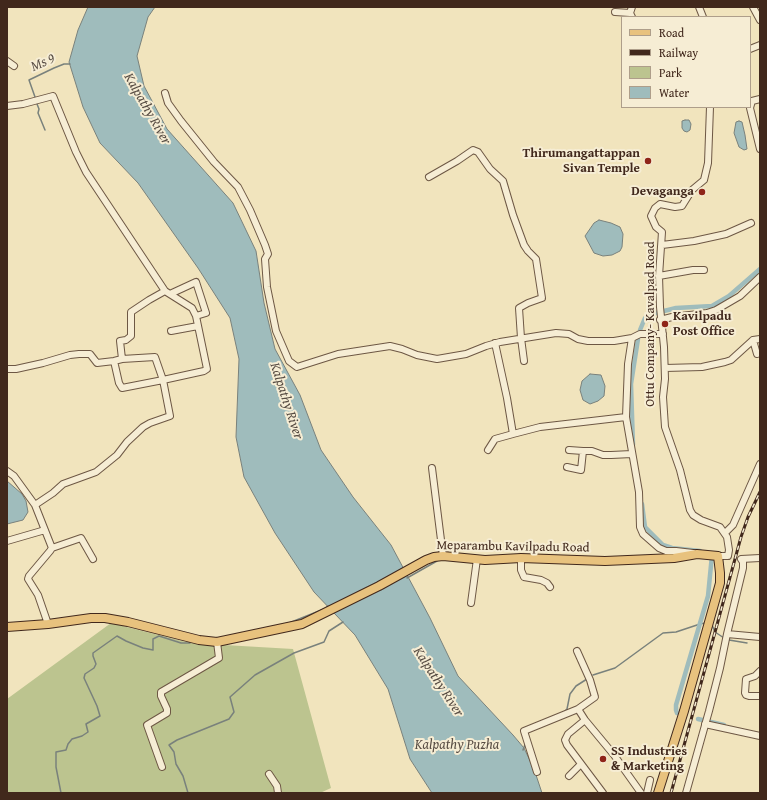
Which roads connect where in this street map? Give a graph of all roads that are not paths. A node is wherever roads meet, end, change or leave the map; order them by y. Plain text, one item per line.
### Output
1 (753, 7) edge
2 (615, 12) dead end
3 (631, 12) edge
4 (760, 20) edge
5 (7, 61) edge
6 (14, 66) dead end
7 (165, 93) dead end
8 (760, 99) edge
9 (751, 104) edge
10 (7, 106) edge
11 (710, 108) edge
12 (750, 108) edge
13 (760, 149) edge
14 (429, 177) dead end
15 (751, 223) dead end
16 (662, 246) junction
17 (704, 270) dead end
18 (659, 276) junction
19 (760, 276) edge
20 (168, 293) junction
21 (196, 316) junction
22 (660, 320) junction
23 (198, 326) junction
24 (171, 331) dead end
25 (663, 334) junction
26 (521, 338) junction
27 (632, 338) junction
28 (760, 339) edge
29 (753, 340) junction
30 (495, 343) junction
31 (757, 354) dead end
32 (122, 359) junction
33 (114, 361) junction
34 (524, 361) dead end
35 (665, 368) junction
36 (7, 369) edge
37 (163, 380) junction
38 (626, 417) junction
39 (513, 434) junction
40 (488, 450) dead end
41 (570, 450) dead end
42 (583, 451) junction
43 (632, 454) junction
44 (760, 464) edge
45 (567, 467) dead end
46 (432, 468) dead end
47 (7, 471) edge
48 (35, 505) junction
49 (45, 530) junction
50 (725, 533) junction
51 (7, 541) edge
52 (52, 548) junction
53 (697, 554) junction
54 (443, 556) junction
55 (718, 556) junction
56 (521, 558) junction
57 (760, 558) edge
58 (93, 559) dead end
59 (477, 559) junction
60 (550, 587) dead end
61 (472, 603) dead end
62 (48, 624) junction
63 (7, 627) edge
64 (727, 634) junction
65 (760, 637) edge
66 (217, 642) junction
67 (577, 651) dead end
68 (760, 671) edge
69 (760, 696) edge
70 (578, 709) junction
71 (586, 720) junction
72 (705, 724) junction
73 (760, 736) edge
74 (581, 764) junction
75 (162, 767) dead end
76 (537, 772) dead end
77 (269, 774) dead end
78 (569, 776) dead end
79 (650, 780) dead end
80 (278, 793) edge
81 (603, 793) edge
82 (641, 793) edge
83 (647, 793) edge
84 (658, 793) edge
85 (686, 793) edge

1 - 4 street
2 - 3 street
5 - 6 street
7 - 30 street
8 - 9 street
10 - 20 street
11 - 16 street, Ottu Company- Kavalpad Road
12 - 13 street
14 - 26 street
15 - 16 street
16 - 18 street, Ottu Company- Kavalpad Road
17 - 18 street
18 - 22 street, Ottu Company- Kavalpad Road
19 - 22 street
20 - 21 street
20 - 21 street
20 - 32 street
21 - 23 street
22 - 25 street, Ottu Company- Kavalpad Road
23 - 24 street
23 - 37 street
25 - 27 street
25 - 35 street, Ottu Company- Kavalpad Road
26 - 27 street
26 - 30 street
26 - 34 street
27 - 38 street
28 - 29 street
29 - 31 street
29 - 35 street
30 - 39 street
32 - 33 street
32 - 37 street
33 - 36 street
33 - 37 street
35 - 50 street, Ottu Company- Kavalpad Road
37 - 48 street
38 - 39 street
38 - 43 street
39 - 40 street
41 - 42 street
42 - 43 street
42 - 45 street
43 - 53 street
44 - 50 street
46 - 54 street
47 - 48 street
48 - 49 street
49 - 51 street
49 - 52 street
50 - 55 street, Meparambu Kavilpadu Road
52 - 58 street
52 - 62 street
53 - 55 main road, Meparambu Kavilpadu Road
53 - 56 main road, Meparambu Kavilpadu Road
54 - 59 main road, Meparambu Kavilpadu Road
54 - 66 main road, Meparambu Kavilpadu Road
55 - 84 main road
56 - 59 main road, Meparambu Kavilpadu Road
56 - 60 street
57 - 64 street
59 - 61 street
62 - 63 main road, Meparambu Kavilpadu Road
62 - 66 main road, Meparambu Kavilpadu Road
64 - 65 street
64 - 72 street
66 - 75 street
67 - 70 street
68 - 69 street
70 - 71 street
70 - 76 street
71 - 74 street
71 - 82 street
72 - 73 street
72 - 85 street
74 - 78 street
74 - 81 street
77 - 80 street
79 - 83 street

